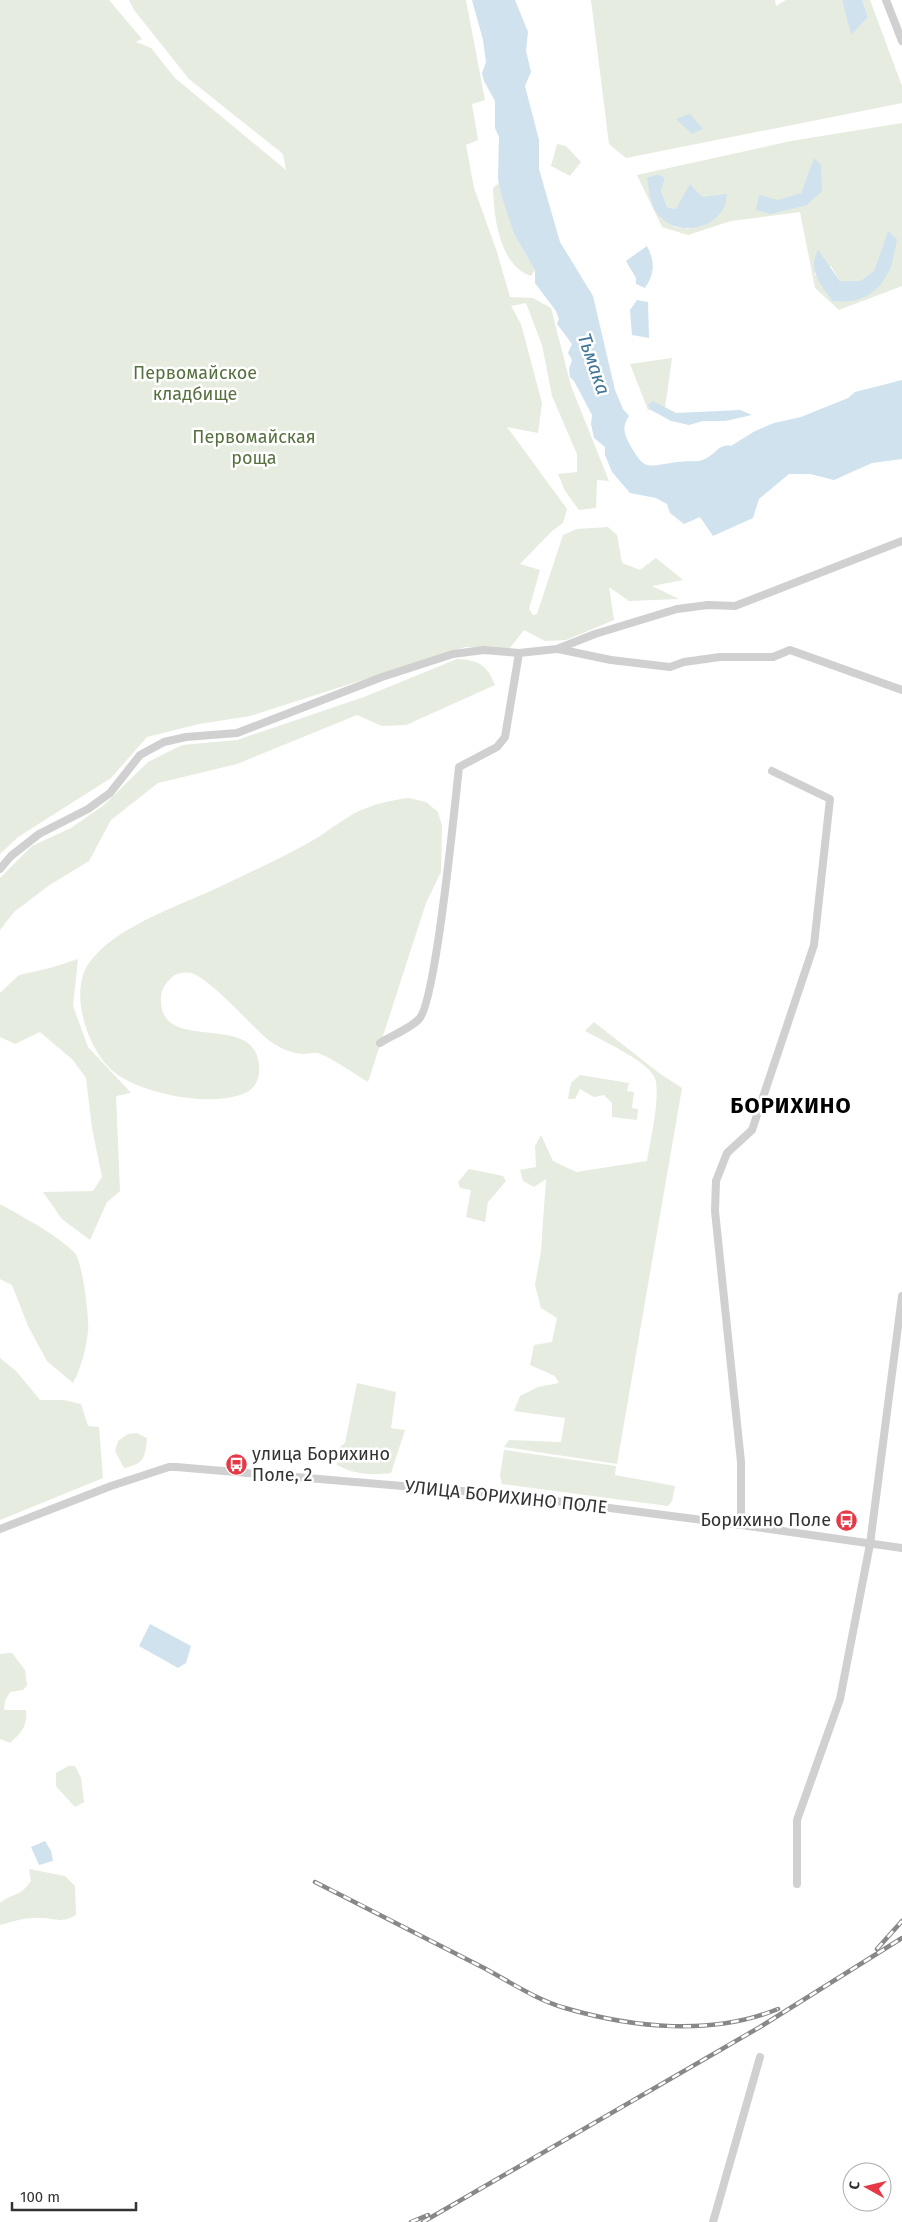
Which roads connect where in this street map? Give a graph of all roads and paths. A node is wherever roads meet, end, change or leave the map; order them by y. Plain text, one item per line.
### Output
1 (886, 0) edge
2 (902, 41) edge
3 (902, 541) edge
4 (558, 649) junction
5 (519, 653) junction
6 (902, 690) edge
7 (772, 771) dead end
8 (0, 869) edge
9 (380, 1043) dead end
10 (902, 1296) edge
11 (740, 1525) junction
12 (0, 1530) edge
13 (870, 1544) junction
14 (902, 1548) edge
15 (797, 1884) dead end
16 (760, 2057) dead end
17 (713, 2222) edge

1 - 2 street
3 - 4 street
4 - 5 street
4 - 6 street
5 - 8 street
5 - 9 street
7 - 11 street
10 - 13 street
11 - 12 street, УЛИЦА БОРИХИНО ПОЛЕ
11 - 13 street, УЛИЦА БОРИХИНО ПОЛЕ
13 - 14 street, УЛИЦА БОРИХИНО ПОЛЕ
13 - 15 street
16 - 17 street

